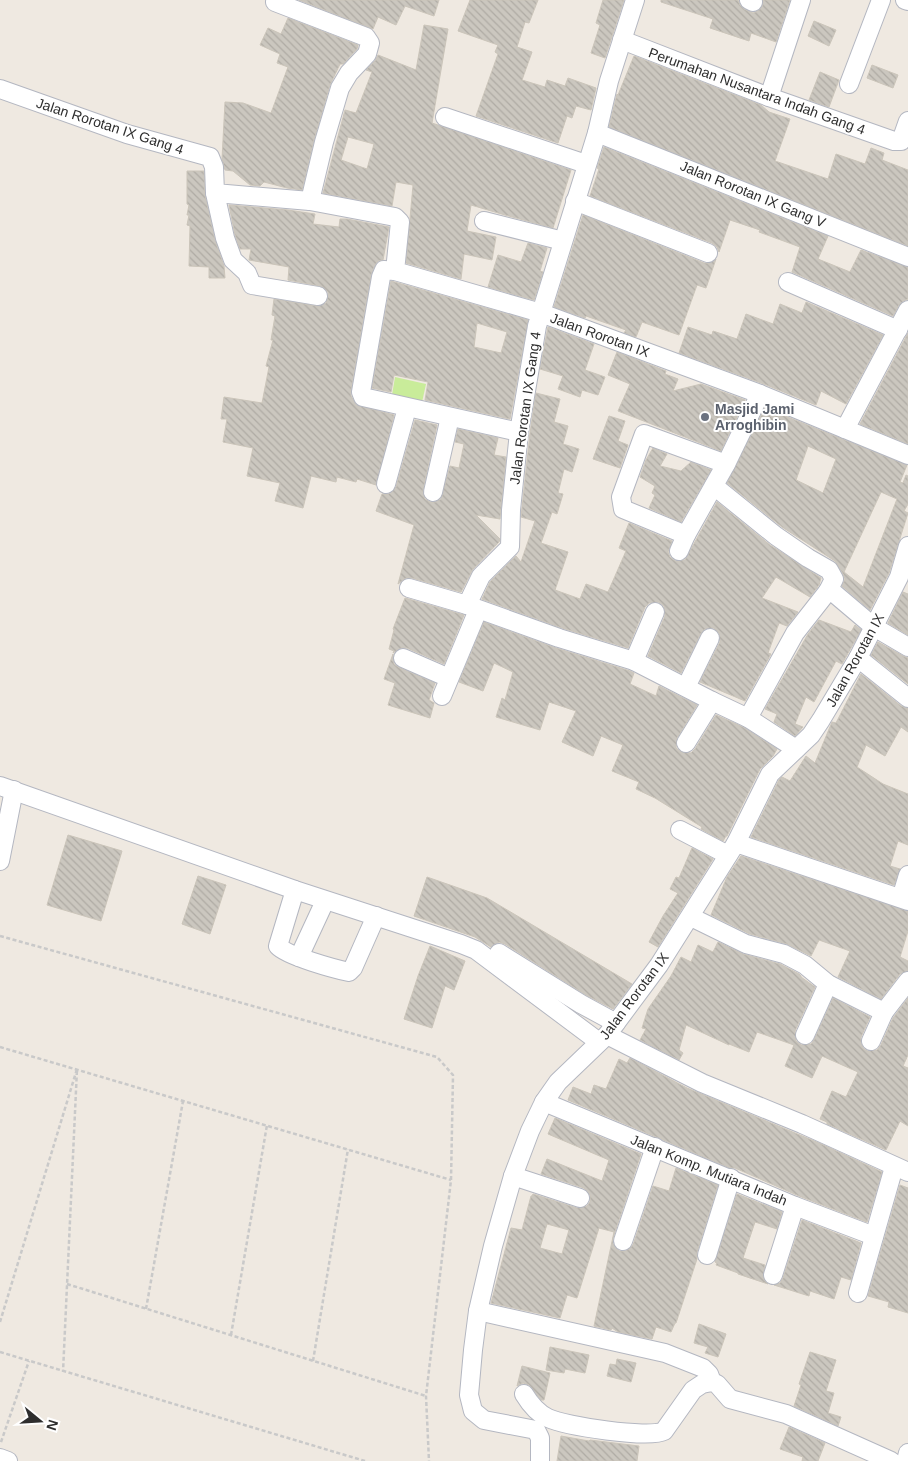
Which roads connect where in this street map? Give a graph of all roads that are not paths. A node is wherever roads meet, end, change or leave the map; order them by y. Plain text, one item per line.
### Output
1 (635, 0) edge
2 (801, 0) edge
3 (881, 0) edge
4 (275, 2) dead end
5 (622, 40) junction
6 (849, 84) dead end
7 (0, 89) edge
8 (769, 97) junction
9 (445, 116) dead end
10 (908, 121) edge
11 (597, 133) junction
12 (586, 164) junction
13 (215, 193) junction
14 (310, 200) junction
15 (575, 201) junction
16 (484, 221) dead end
17 (563, 241) junction
18 (708, 253) dead end
19 (908, 257) edge
20 (395, 271) junction
21 (788, 282) dead end
22 (318, 296) dead end
23 (908, 310) edge
24 (541, 313) junction
25 (898, 330) junction
26 (760, 394) junction
27 (407, 408) junction
28 (450, 417) junction
29 (845, 429) junction
30 (520, 432) junction
31 (908, 455) edge
32 (726, 464) junction
33 (386, 484) dead end
34 (714, 486) junction
35 (433, 492) dead end
36 (908, 546) edge
37 (409, 588) dead end
38 (828, 591) junction
39 (473, 608) junction
40 (655, 612) dead end
41 (874, 627) junction
42 (710, 638) dead end
43 (908, 647) edge
44 (403, 658) dead end
45 (858, 658) junction
46 (634, 661) junction
47 (449, 678) junction
48 (686, 687) junction
49 (442, 696) dead end
50 (908, 698) edge
51 (712, 701) junction
52 (748, 718) junction
53 (686, 743) dead end
54 (796, 749) junction
55 (7, 788) edge
56 (680, 830) dead end
57 (732, 849) junction
58 (0, 861) edge
59 (908, 875) edge
60 (295, 890) junction
61 (905, 900) edge
62 (325, 901) junction
63 (376, 916) junction
64 (691, 917) junction
65 (498, 953) dead end
66 (299, 957) junction
67 (908, 981) edge
68 (828, 984) junction
69 (884, 1012) junction
70 (607, 1033) junction
71 (805, 1035) dead end
72 (871, 1041) dead end
73 (544, 1102) junction
74 (656, 1147) junction
75 (901, 1169) edge
76 (513, 1176) junction
77 (730, 1178) junction
78 (580, 1198) dead end
79 (795, 1206) junction
80 (874, 1236) junction
81 (623, 1241) dead end
82 (707, 1255) dead end
83 (773, 1275) dead end
84 (858, 1293) dead end
85 (478, 1311) junction
86 (712, 1382) junction
87 (524, 1394) dead end
88 (908, 1453) edge
89 (0, 1458) edge
90 (8, 1461) edge
91 (540, 1461) edge
92 (892, 1461) edge
93 (906, 1461) edge

1 - 5 street, Jalan Rorotan IX
2 - 8 street
3 - 6 street
4 - 14 street
5 - 8 street, Perumahan Nusantara Indah Gang 4
5 - 11 street, Jalan Rorotan IX
7 - 13 street, Jalan Rorotan IX Gang 4
8 - 10 street, Perumahan Nusantara Indah Gang 4
9 - 12 street
11 - 12 street, Jalan Rorotan IX
11 - 19 street, Jalan Rorotan IX Gang V
12 - 15 street, Jalan Rorotan IX
13 - 14 street
13 - 22 street
14 - 20 street
15 - 17 street, Jalan Rorotan IX
15 - 18 street
16 - 17 street
17 - 24 street, Jalan Rorotan IX
20 - 24 street, Jalan Rorotan IX Gang 4
20 - 27 street
21 - 25 street
23 - 25 street
24 - 26 street, Jalan Rorotan IX
24 - 30 street, Jalan Rorotan IX Gang 4
25 - 29 street
26 - 29 street, Jalan Rorotan IX
26 - 32 street
27 - 28 street
27 - 33 street
28 - 30 street
28 - 35 street
29 - 31 street, Jalan Rorotan IX
30 - 39 street, Jalan Rorotan IX Gang 4
32 - 34 street
32 - 34 street
34 - 38 street
36 - 41 street, Jalan Rorotan IX
37 - 39 street
38 - 41 street
38 - 52 street
39 - 46 street
39 - 47 street, Jalan Rorotan IX Gang 4
40 - 46 street
41 - 43 street
41 - 45 street, Jalan Rorotan IX
42 - 48 street
44 - 47 street
45 - 50 street
45 - 54 street, Jalan Rorotan IX
46 - 48 street
47 - 49 street, Jalan Rorotan IX Gang 4
48 - 51 street
51 - 52 street
51 - 53 street
52 - 54 street
54 - 57 street, Jalan Rorotan IX
55 - 58 street
55 - 60 street
56 - 57 street
57 - 61 street
57 - 64 street, Jalan Rorotan IX
59 - 61 street
60 - 62 street
60 - 66 street
62 - 63 street
62 - 66 street
63 - 66 street
63 - 70 street
64 - 68 street
64 - 70 street, Jalan Rorotan IX
65 - 70 street
67 - 69 street
68 - 69 street
68 - 71 street
69 - 72 street
70 - 73 street, Jalan Rorotan IX
70 - 75 street
73 - 74 street, Jalan Komp. Mutiara Indah
73 - 76 street, Jalan Rorotan IX
74 - 77 street, Jalan Komp. Mutiara Indah
74 - 81 street
75 - 80 street
76 - 78 street
76 - 85 street, Jalan Rorotan IX
77 - 79 street, Jalan Komp. Mutiara Indah
77 - 82 street
79 - 80 street, Jalan Komp. Mutiara Indah
79 - 83 street
80 - 84 street
85 - 86 street
85 - 91 street, Jalan Rorotan IX
86 - 87 street
86 - 92 street
88 - 93 street
89 - 90 street

